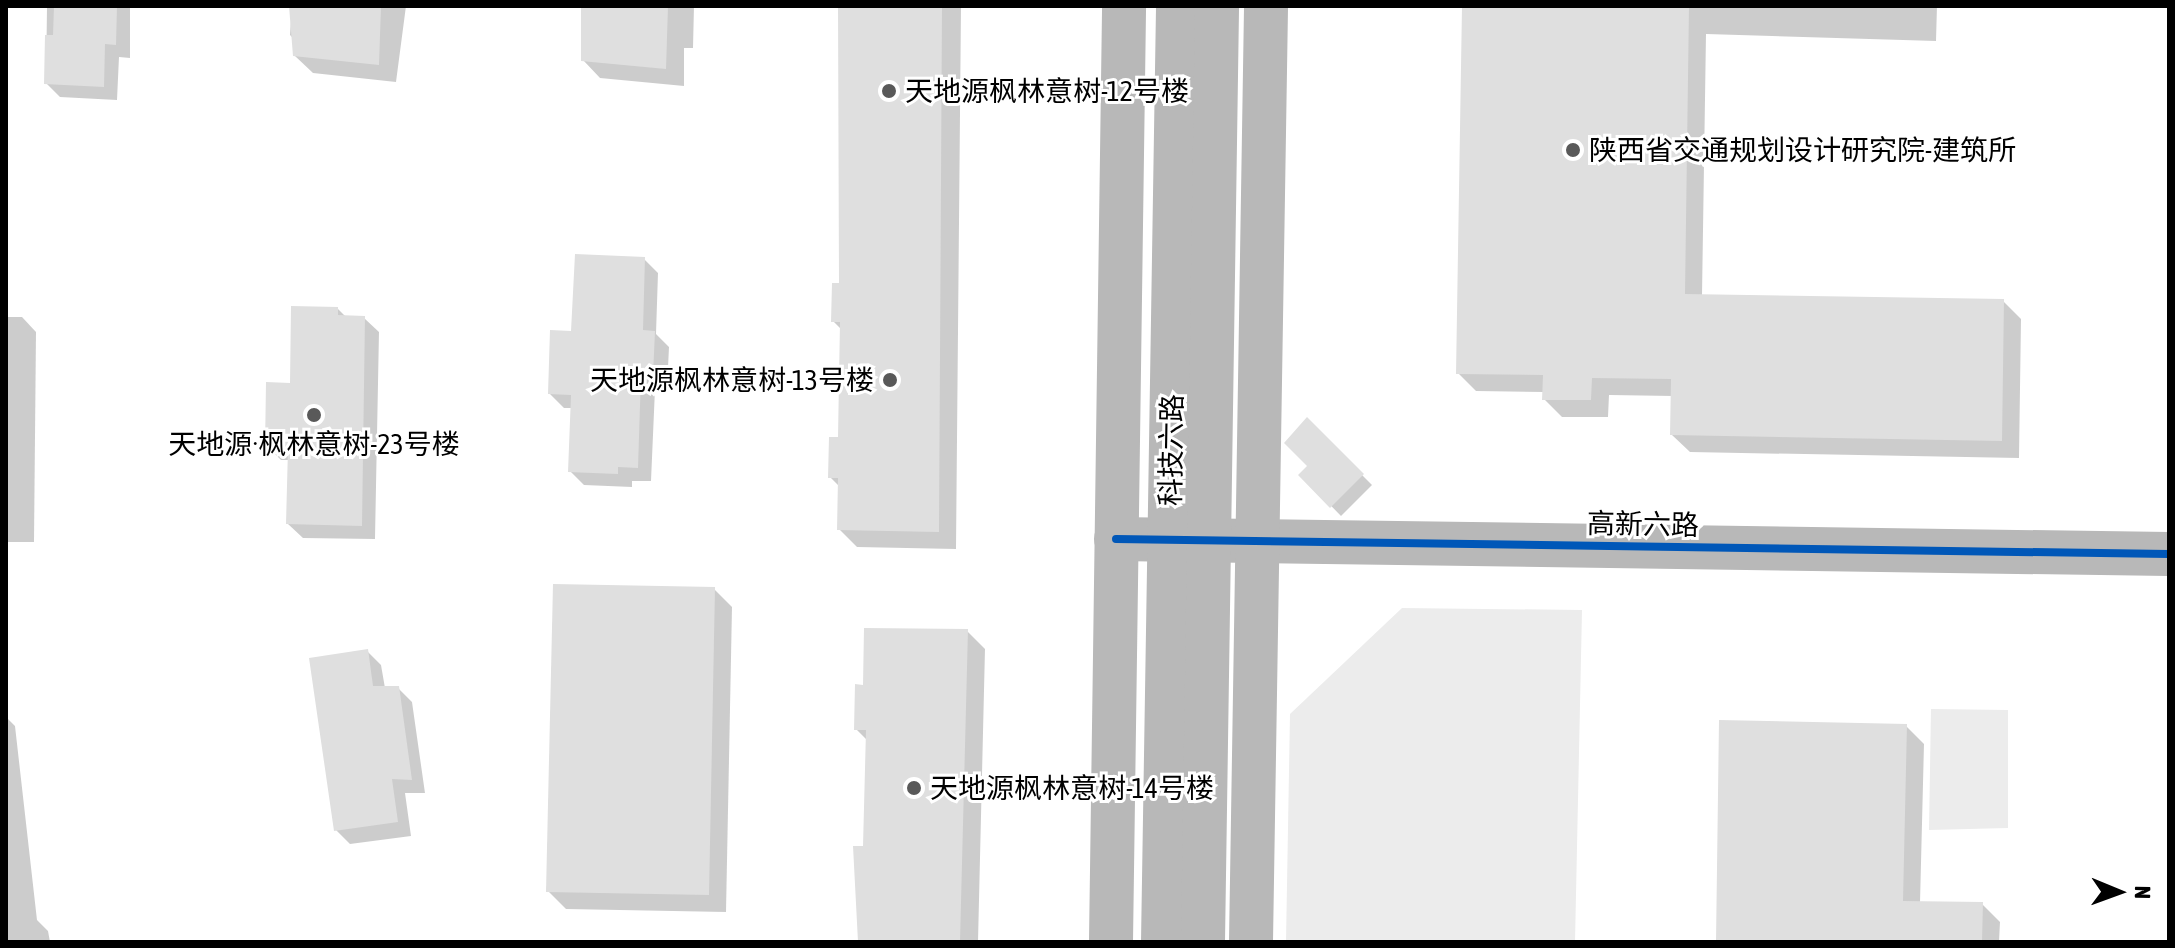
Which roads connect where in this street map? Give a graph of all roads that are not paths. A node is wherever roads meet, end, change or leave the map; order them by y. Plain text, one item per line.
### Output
1 (1124, 6) edge
2 (1178, 6) edge
3 (1217, 6) edge
4 (1266, 6) edge
5 (1116, 539) junction
6 (1189, 540) junction
7 (1258, 541) junction
8 (2169, 554) edge
9 (1111, 942) edge
10 (1163, 942) edge
11 (1203, 942) edge
12 (1251, 942) edge

1 - 5 main road
2 - 6 main road, 科技六路
3 - 6 main road, 科技六路
4 - 7 main road
5 - 6 main road, 高新六路
5 - 9 main road
6 - 7 main road, 高新六路
6 - 10 main road, 科技六路
6 - 11 main road, 科技六路
7 - 8 main road, 高新六路
7 - 12 main road

